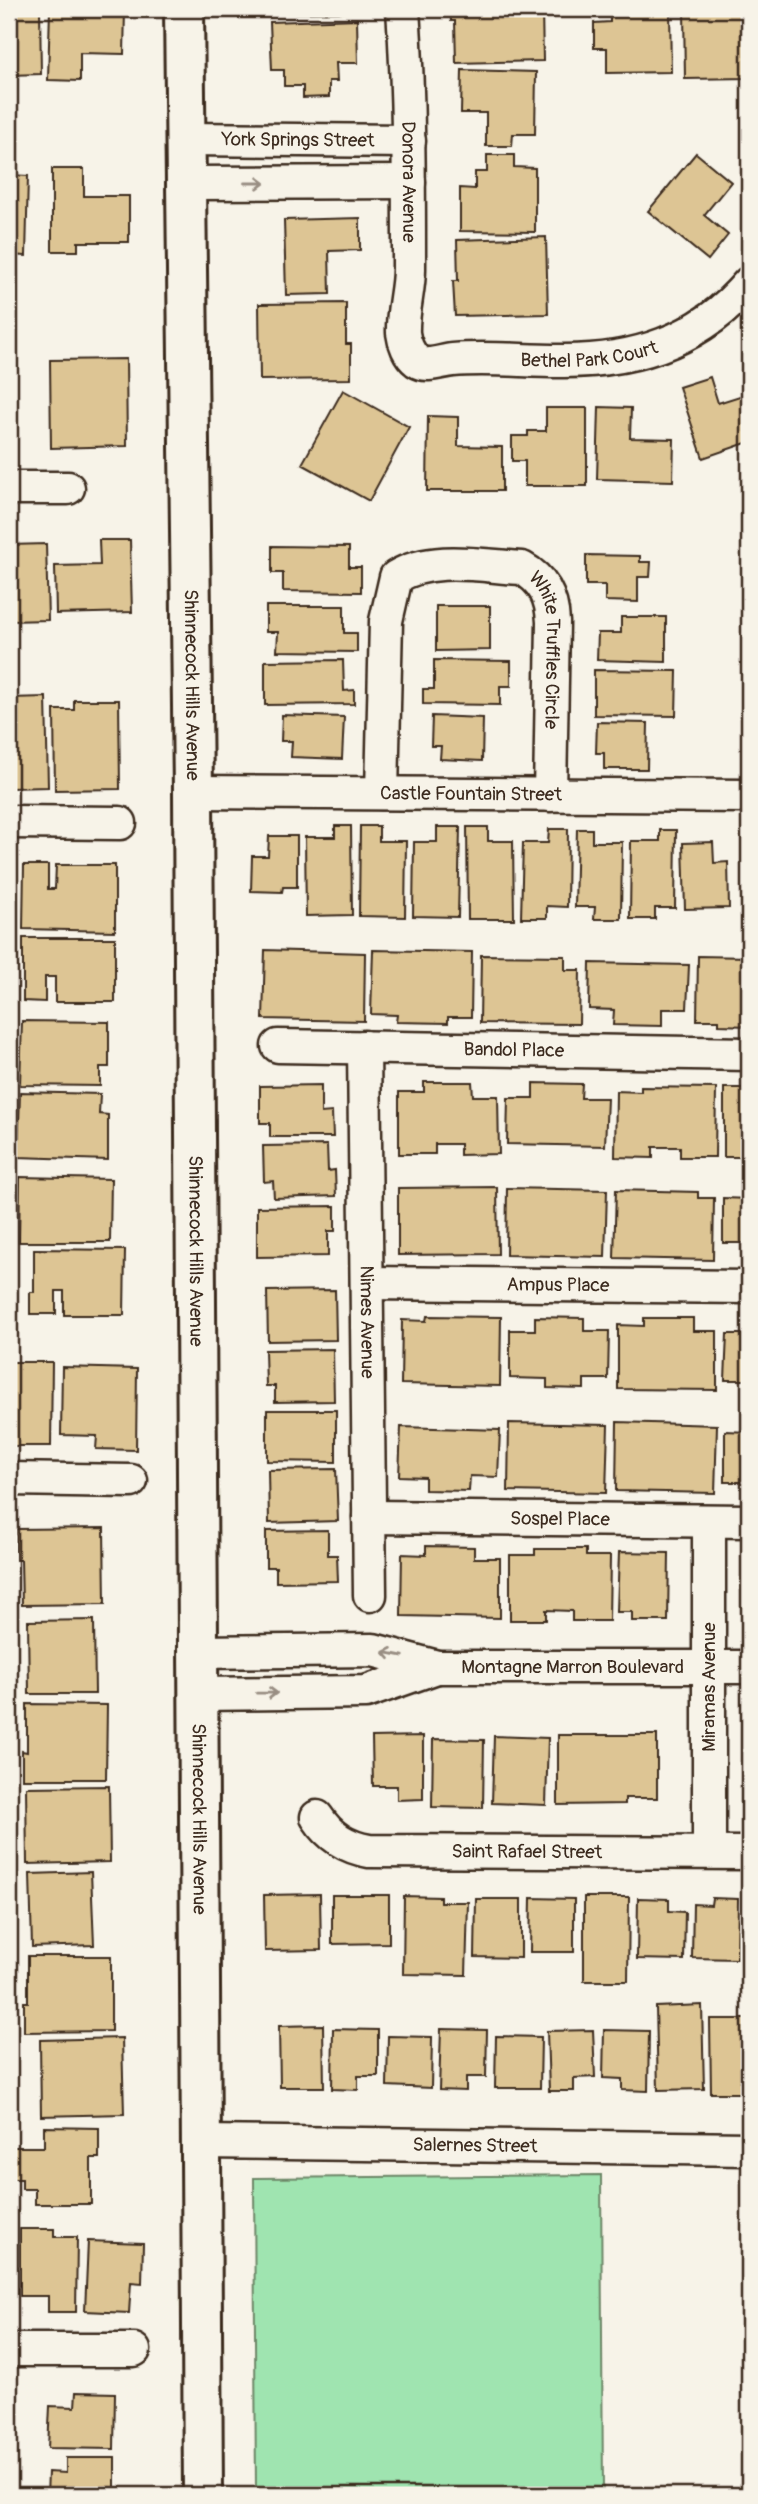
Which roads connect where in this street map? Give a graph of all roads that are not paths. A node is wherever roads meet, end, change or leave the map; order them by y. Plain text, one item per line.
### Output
1 (184, 9) edge
2 (403, 9) edge
3 (186, 139) junction
4 (410, 141) junction
5 (410, 182) junction
6 (186, 183) junction
7 (749, 283) edge
8 (410, 354) joint
9 (9, 488) edge
10 (68, 488) dead end
11 (193, 792) junction
12 (382, 793) junction
13 (550, 795) junction
14 (749, 796) edge
15 (9, 822) edge
16 (120, 823) dead end
17 (278, 1046) dead end
18 (364, 1048) junction
19 (749, 1054) edge
20 (367, 1283) junction
21 (749, 1287) edge
22 (9, 1479) edge
23 (131, 1481) dead end
24 (369, 1517) junction
25 (749, 1521) edge
26 (709, 1522) junction
27 (370, 1595) dead end
28 (199, 1652) junction
29 (437, 1667) junction
30 (709, 1667) junction
31 (749, 1667) edge
32 (199, 1694) junction
33 (317, 1817) dead end
34 (709, 1852) junction
35 (749, 1853) edge
36 (202, 2142) junction
37 (749, 2150) edge
38 (9, 2350) edge
39 (134, 2350) dead end
40 (203, 2495) edge

1 - 3 street, Shinnecock Hills Avenue
2 - 4 street, Donora Avenue
3 - 4 street, York Springs Street
3 - 6 street, Shinnecock Hills Avenue
4 - 5 street, Donora Avenue
6 -> 5 street
5 - 8 street, Donora Avenue
6 - 11 street, Shinnecock Hills Avenue
7 - 8 street, Bethel Park Court
9 - 10 street
11 - 12 street, Castle Fountain Street
11 - 28 street, Shinnecock Hills Avenue
12 - 13 street, Castle Fountain Street
12 - 13 street, White Truffles Circle
13 - 14 street, Castle Fountain Street
15 - 16 street
17 - 18 street, Bandol Place
18 - 19 street, Bandol Place
18 - 20 street, Nimes Avenue
20 - 21 street, Ampus Place
20 - 24 street, Nimes Avenue
22 - 23 street
24 - 26 street, Sospel Place
24 - 27 street, Nimes Avenue
25 - 26 street, Sospel Place
26 - 30 street, Miramas Avenue
29 -> 28 street, Montagne Marron Boulevard
28 - 32 street, Shinnecock Hills Avenue
29 - 30 street, Montagne Marron Boulevard
32 -> 29 street, Montagne Marron Boulevard
30 - 31 street, Montagne Marron Boulevard
30 - 34 street, Miramas Avenue
32 - 36 street, Shinnecock Hills Avenue
33 - 34 street, Saint Rafael Street
34 - 35 street, Saint Rafael Street
36 - 37 street, Salernes Street
36 - 40 street, Shinnecock Hills Avenue
38 - 39 street

